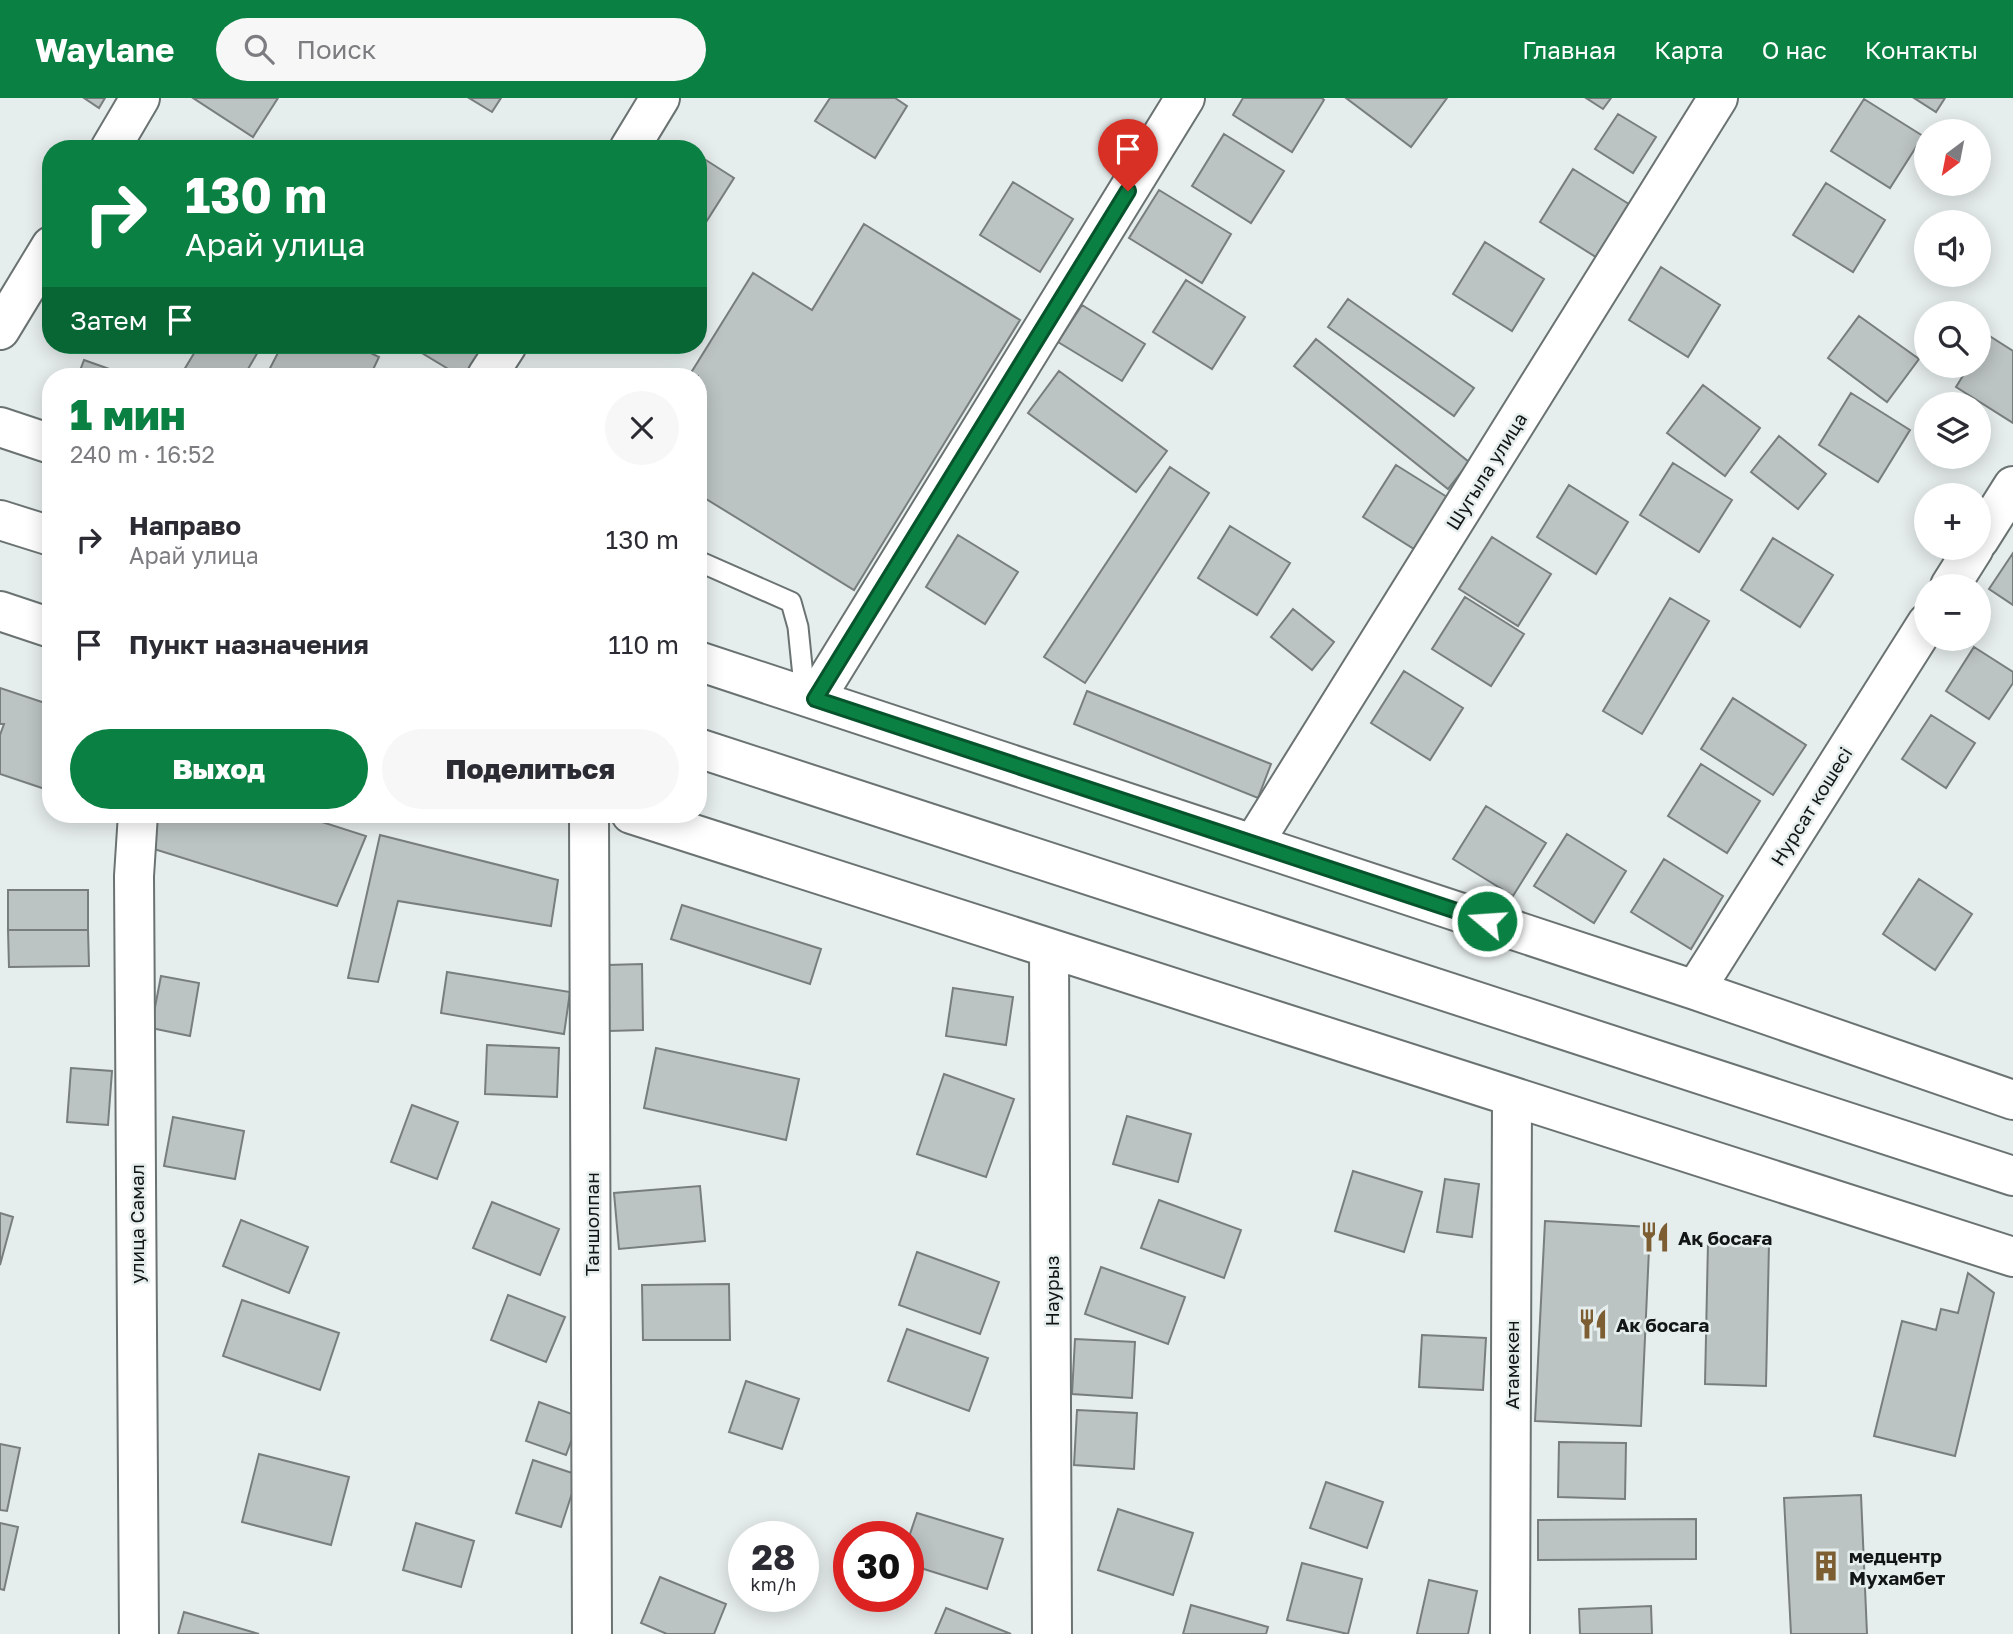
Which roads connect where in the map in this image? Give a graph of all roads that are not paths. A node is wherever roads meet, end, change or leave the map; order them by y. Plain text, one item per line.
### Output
1 (140, 98) edge
2 (660, 98) edge
3 (1185, 98) edge
4 (1718, 98) edge
5 (115, 140) edge
6 (634, 140) edge
7 (42, 261) edge
8 (0, 330) edge
9 (0, 427) edge
10 (42, 441) edge
11 (2013, 486) edge
12 (0, 520) edge
13 (1991, 521) edge
14 (42, 533) edge
15 (707, 565) edge
16 (0, 611) edge
17 (42, 625) edge
18 (1914, 644) edge
19 (707, 664) edge
20 (810, 698) junction
21 (707, 751) edge
22 (137, 823) edge
23 (589, 823) edge
24 (659, 823) edge
25 (1253, 844) junction
26 (1049, 948) junction
27 (1695, 990) junction
28 (1512, 1097) junction
29 (2013, 1100) edge
30 (2013, 1176) edge
31 (2013, 1257) edge
32 (139, 1634) edge
33 (592, 1634) edge
34 (1052, 1634) edge
35 (1510, 1634) edge

1 - 5 street
2 - 6 street
3 - 20 street
4 - 25 street, Шугыла улица
7 - 8 street
9 - 10 street
11 - 13 street
12 - 14 street
15 - 20 lane
16 - 17 street
18 - 27 street, Нурсат кошесi
19 - 20 street
20 - 25 street
21 - 30 street
22 - 32 street, улица Самал
23 - 33 street, Таншолпан
24 - 26 street
25 - 27 street
26 - 28 street
26 - 34 street, Наурыз
27 - 29 street
28 - 31 street
28 - 35 street, Атамекен

